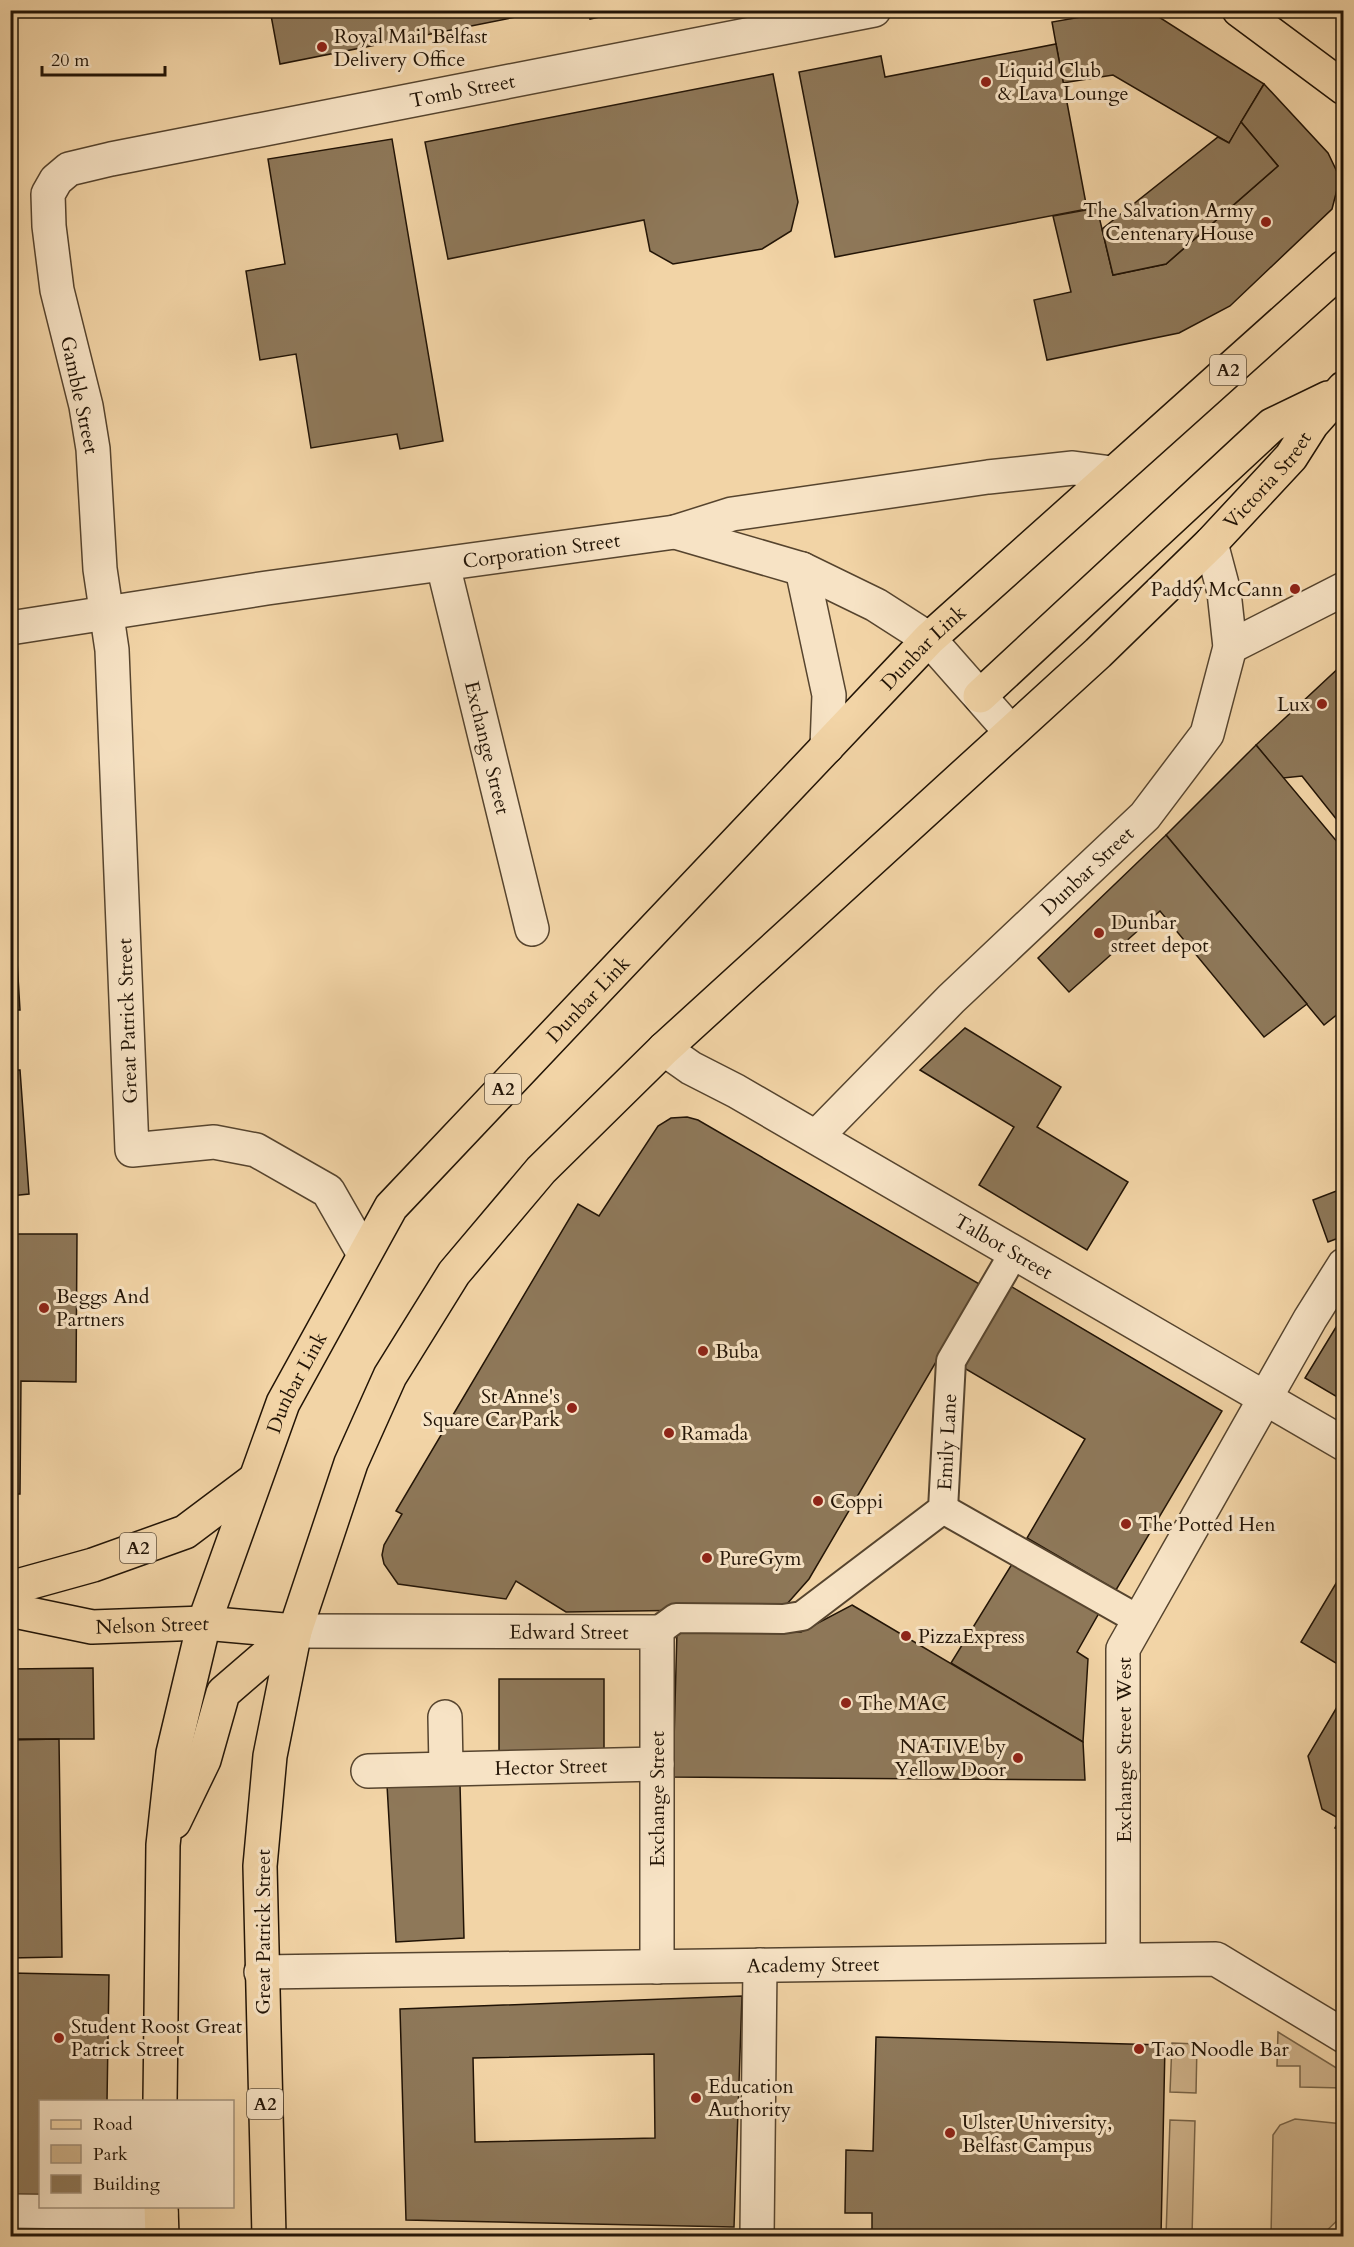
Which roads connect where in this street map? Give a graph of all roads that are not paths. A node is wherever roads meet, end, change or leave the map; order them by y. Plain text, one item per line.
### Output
1 (874, 10) edge
2 (1239, 10) edge
3 (1344, 88) edge
4 (56, 180) joint
5 (1344, 267) edge
6 (1341, 391) edge
7 (1112, 473) junction
8 (675, 532) junction
9 (1211, 543) junction
10 (443, 566) junction
11 (802, 569) junction
12 (1344, 589) edge
13 (107, 612) junction
14 (10, 628) edge
15 (929, 639) junction
16 (1230, 647) junction
17 (980, 696) junction
18 (1011, 732) junction
19 (827, 747) junction
20 (532, 929) dead end
21 (664, 1049) junction
22 (816, 1137) junction
23 (1014, 1253) junction
24 (364, 1254) junction
25 (1344, 1265) edge
26 (1265, 1397) junction
27 (1344, 1444) edge
28 (253, 1481) junction
29 (943, 1509) junction
30 (10, 1588) edge
31 (832, 1593) joint
32 (10, 1610) edge
33 (1139, 1620) junction
34 (204, 1623) junction
35 (295, 1631) junction
36 (657, 1632) junction
37 (445, 1717) dead end
38 (657, 1764) junction
39 (446, 1767) junction
40 (368, 1771) dead end
41 (163, 1845) junction
42 (1123, 1959) junction
43 (760, 1965) junction
44 (657, 1967) junction
45 (261, 1972) junction
46 (1344, 2036) edge
47 (160, 2100) edge
48 (10, 2211) edge
49 (161, 2219) edge
50 (269, 2236) edge
51 (757, 2236) edge

1 - 4 street, Tomb Street
2 - 3 main road
4 - 13 street, Gamble Street
5 - 7 main road, A2
6 - 9 main road, Victoria Street / A2
6 - 17 main road
7 - 8 street
7 - 15 main road, Dunbar Link / A2
8 - 10 street, Corporation Street
8 - 11 street, Corporation Street
9 - 16 street, Dunbar Street
9 - 18 main road, A2
10 - 13 street, Corporation Street
10 - 20 street, Exchange Street
11 - 15 street, Corporation Street
11 - 19 street
12 - 16 street
13 - 14 street, Corporation Street
13 - 24 street, Great Patrick Street
15 - 17 street, Corporation Street
15 - 19 main road, Dunbar Link / A2
16 - 22 street, Dunbar Street
17 - 18 street, Corporation Street
18 - 21 main road, A2
19 - 24 main road, Dunbar Link / A2
21 - 22 street, Talbot Street
21 - 35 main road, A2
22 - 23 street, Talbot Street
23 - 26 street, Talbot Street
23 - 29 street, Emily Lane
24 - 28 main road, Dunbar Link / A2
25 - 26 street, Exchange Street West
26 - 27 street, Talbot Street
26 - 33 street, Exchange Street West
28 - 30 main road, A2
28 - 34 main road, Dunbar Link / A2
29 - 31 street, Emily Lane
29 - 33 street
31 - 36 street, Edward Street
32 - 34 main road, Nelson Street
33 - 42 street, Exchange Street West
34 - 35 main road, Nelson Street
34 - 41 main road, A2
35 - 36 street, Edward Street
35 - 41 main road
35 - 45 main road, Great Patrick Street / A2
36 - 38 street, Exchange Street
37 - 39 street
38 - 39 street, Hector Street
38 - 44 street, Exchange Street
39 - 40 street, Hector Street
41 - 47 main road, A2
42 - 43 street, Academy Street
42 - 46 street, Academy Street
43 - 44 street, Academy Street
43 - 51 street
44 - 45 street, Academy Street
45 - 50 main road, Great Patrick Street / A2
48 - 49 street

